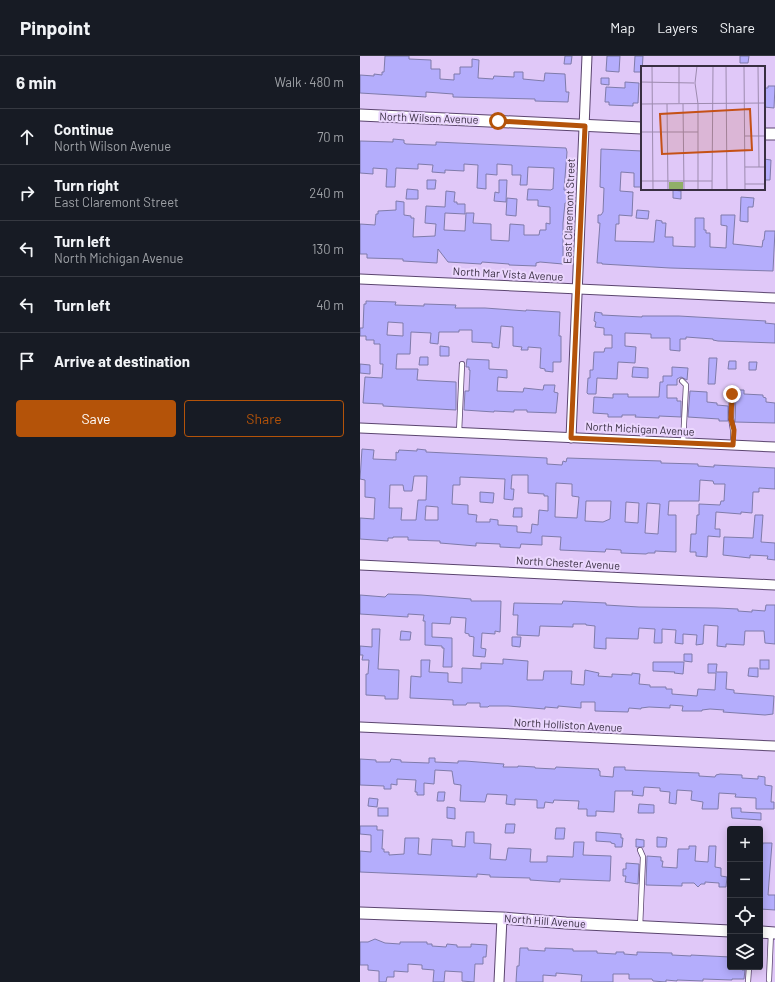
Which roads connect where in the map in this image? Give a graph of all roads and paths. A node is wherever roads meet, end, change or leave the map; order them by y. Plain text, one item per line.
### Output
1 (587, 56) edge
2 (360, 115) edge
3 (585, 126) junction
4 (641, 128) edge
5 (360, 279) edge
6 (578, 289) junction
7 (775, 298) edge
8 (462, 364) dead end
9 (682, 381) dead end
10 (732, 394) dead end
11 (360, 428) edge
12 (459, 433) junction
13 (571, 438) junction
14 (683, 443) junction
15 (733, 445) junction
16 (775, 447) edge
17 (360, 565) edge
18 (775, 585) edge
19 (360, 727) edge
20 (775, 746) edge
21 (640, 850) dead end
22 (360, 913) edge
23 (502, 918) junction
24 (640, 927) junction
25 (727, 931) edge
26 (769, 932) edge
27 (749, 970) edge
28 (769, 980) dead end
29 (499, 982) edge
30 (748, 982) edge

1 - 3 street, East Claremont Street
2 - 3 street, North Wilson Avenue
3 - 4 street, North Wilson Avenue
3 - 6 street, East Claremont Street
5 - 6 street, North Mar Vista Avenue
6 - 7 street, North Mar Vista Avenue
6 - 13 street, East Claremont Street
8 - 12 lane
9 - 14 lane
10 - 15 lane
11 - 12 street, North Michigan Avenue
12 - 13 street, North Michigan Avenue
13 - 14 street, North Michigan Avenue
14 - 15 street, North Michigan Avenue
15 - 16 street, North Michigan Avenue
17 - 18 street, North Chester Avenue
19 - 20 street, North Holliston Avenue
21 - 24 lane
22 - 23 street, North Hill Avenue
23 - 24 street, North Hill Avenue
23 - 29 street
24 - 25 street, North Hill Avenue
26 - 28 lane
27 - 30 lane

